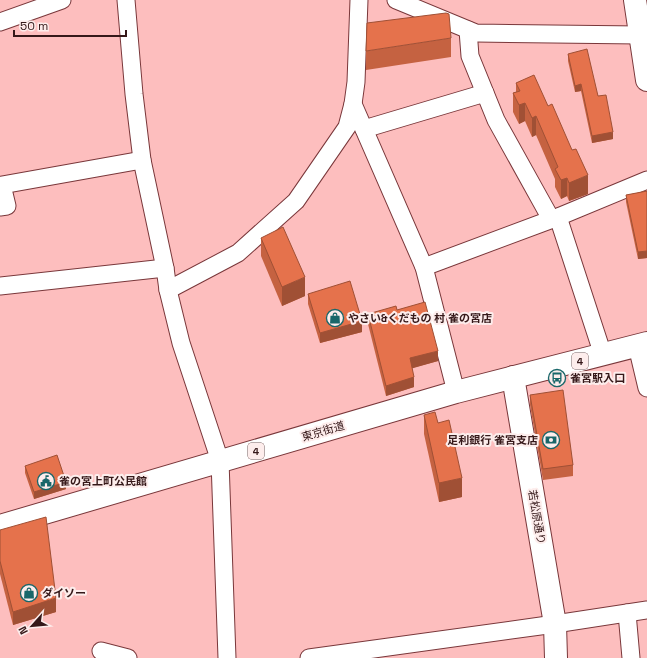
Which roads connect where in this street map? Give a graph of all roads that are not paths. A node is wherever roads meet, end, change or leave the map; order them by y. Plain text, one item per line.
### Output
1 (62, 0) edge
2 (126, 0) edge
3 (359, 0) edge
4 (396, 0) edge
5 (635, 0) edge
6 (0, 22) edge
7 (468, 30) junction
8 (644, 34) edge
9 (647, 80) edge
10 (485, 93) junction
11 (353, 104) junction
12 (364, 129) junction
13 (142, 160) junction
14 (647, 180) edge
15 (0, 207) edge
16 (555, 218) junction
17 (424, 267) junction
18 (165, 268) junction
19 (0, 286) edge
20 (168, 290) junction
21 (642, 344) edge
22 (603, 355) junction
23 (513, 377) junction
24 (647, 388) edge
25 (456, 392) junction
26 (220, 461) junction
27 (0, 526) edge
28 (647, 610) edge
29 (627, 613) junction
30 (555, 624) junction
31 (101, 651) dead end
32 (128, 658) edge
33 (227, 658) edge
34 (309, 658) edge
35 (556, 658) edge
36 (631, 658) edge

1 - 6 street
2 - 13 street
3 - 11 street
4 - 7 street
5 - 8 main road
7 - 8 street
7 - 10 street
8 - 9 main road
10 - 12 street
10 - 16 street
11 - 12 street
11 - 20 street
12 - 17 street
13 - 15 street
13 - 18 street
14 - 16 street
16 - 17 street
16 - 22 street
17 - 25 street
18 - 19 street
18 - 20 street
20 - 26 street
21 - 22 main road, 東京街道 / 4
21 - 24 street
22 - 23 main road, 東京街道 / 4
23 - 25 main road, 東京街道 / 4
23 - 30 main road, 若松原通り
25 - 26 main road, 東京街道 / 4
26 - 27 main road, 東京街道 / 4
26 - 33 street
28 - 29 street
29 - 30 street
29 - 36 street
30 - 34 street
30 - 35 main road, 若松原通り
31 - 32 street

